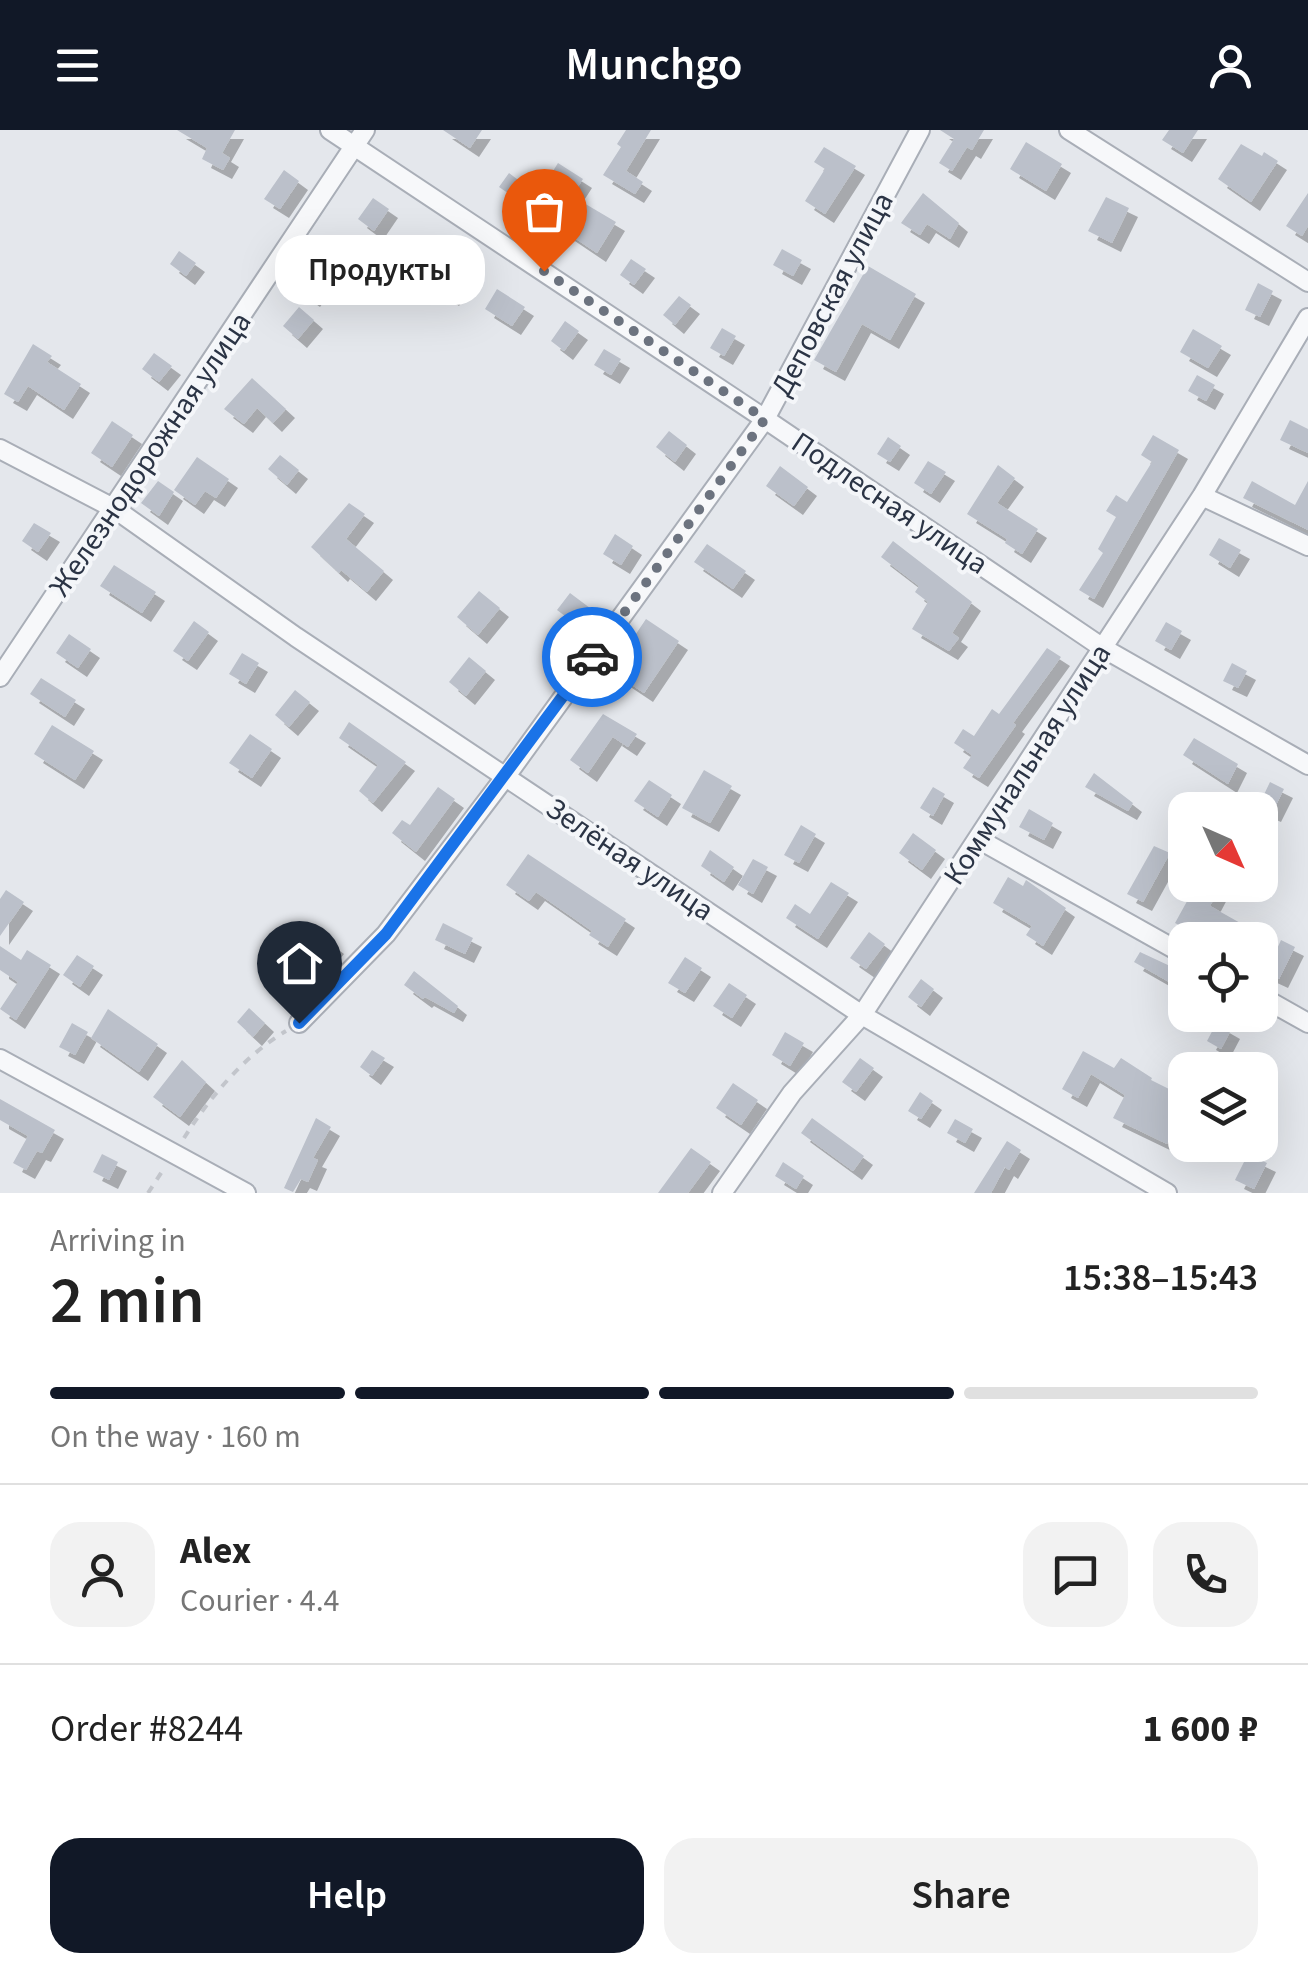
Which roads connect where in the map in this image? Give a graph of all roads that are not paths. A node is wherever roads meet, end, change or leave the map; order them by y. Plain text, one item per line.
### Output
1 (330, 130) edge
2 (920, 130) edge
3 (1069, 130) edge
4 (360, 137) edge
5 (1308, 282) edge
6 (1308, 318) edge
7 (765, 419) junction
8 (0, 449) edge
9 (1202, 496) junction
10 (116, 509) junction
11 (1308, 546) edge
12 (1104, 648) junction
13 (0, 677) edge
14 (1308, 765) edge
15 (506, 776) junction
16 (978, 839) junction
17 (1168, 945) edge
18 (1278, 1006) edge
19 (862, 1014) junction
20 (299, 1023) road end
21 (1308, 1023) edge
22 (0, 1059) edge
23 (246, 1193) edge
24 (722, 1193) edge
25 (1167, 1193) edge

1 - 4 street, Подлесная улица
2 - 7 street, Деповская улица
3 - 5 street
4 - 7 street, Подлесная улица
4 - 10 street, Железнодорожная улица
6 - 9 street, Коммунальная улица
7 - 12 street, Подлесная улица
7 - 15 street, Деповская улица
8 - 10 street, Зелёная улица
9 - 11 street
9 - 12 street, Коммунальная улица
10 - 13 street, Железнодорожная улица
10 - 15 street, Зелёная улица
12 - 14 street, Подлесная улица
12 - 16 street, Коммунальная улица
15 - 19 street, Зелёная улица
15 - 20 street, Деповская улица
16 - 17 street
16 - 19 street, Коммунальная улица
18 - 21 street
19 - 24 street, Коммунальная улица
19 - 25 street, Зелёная улица
22 - 23 street

